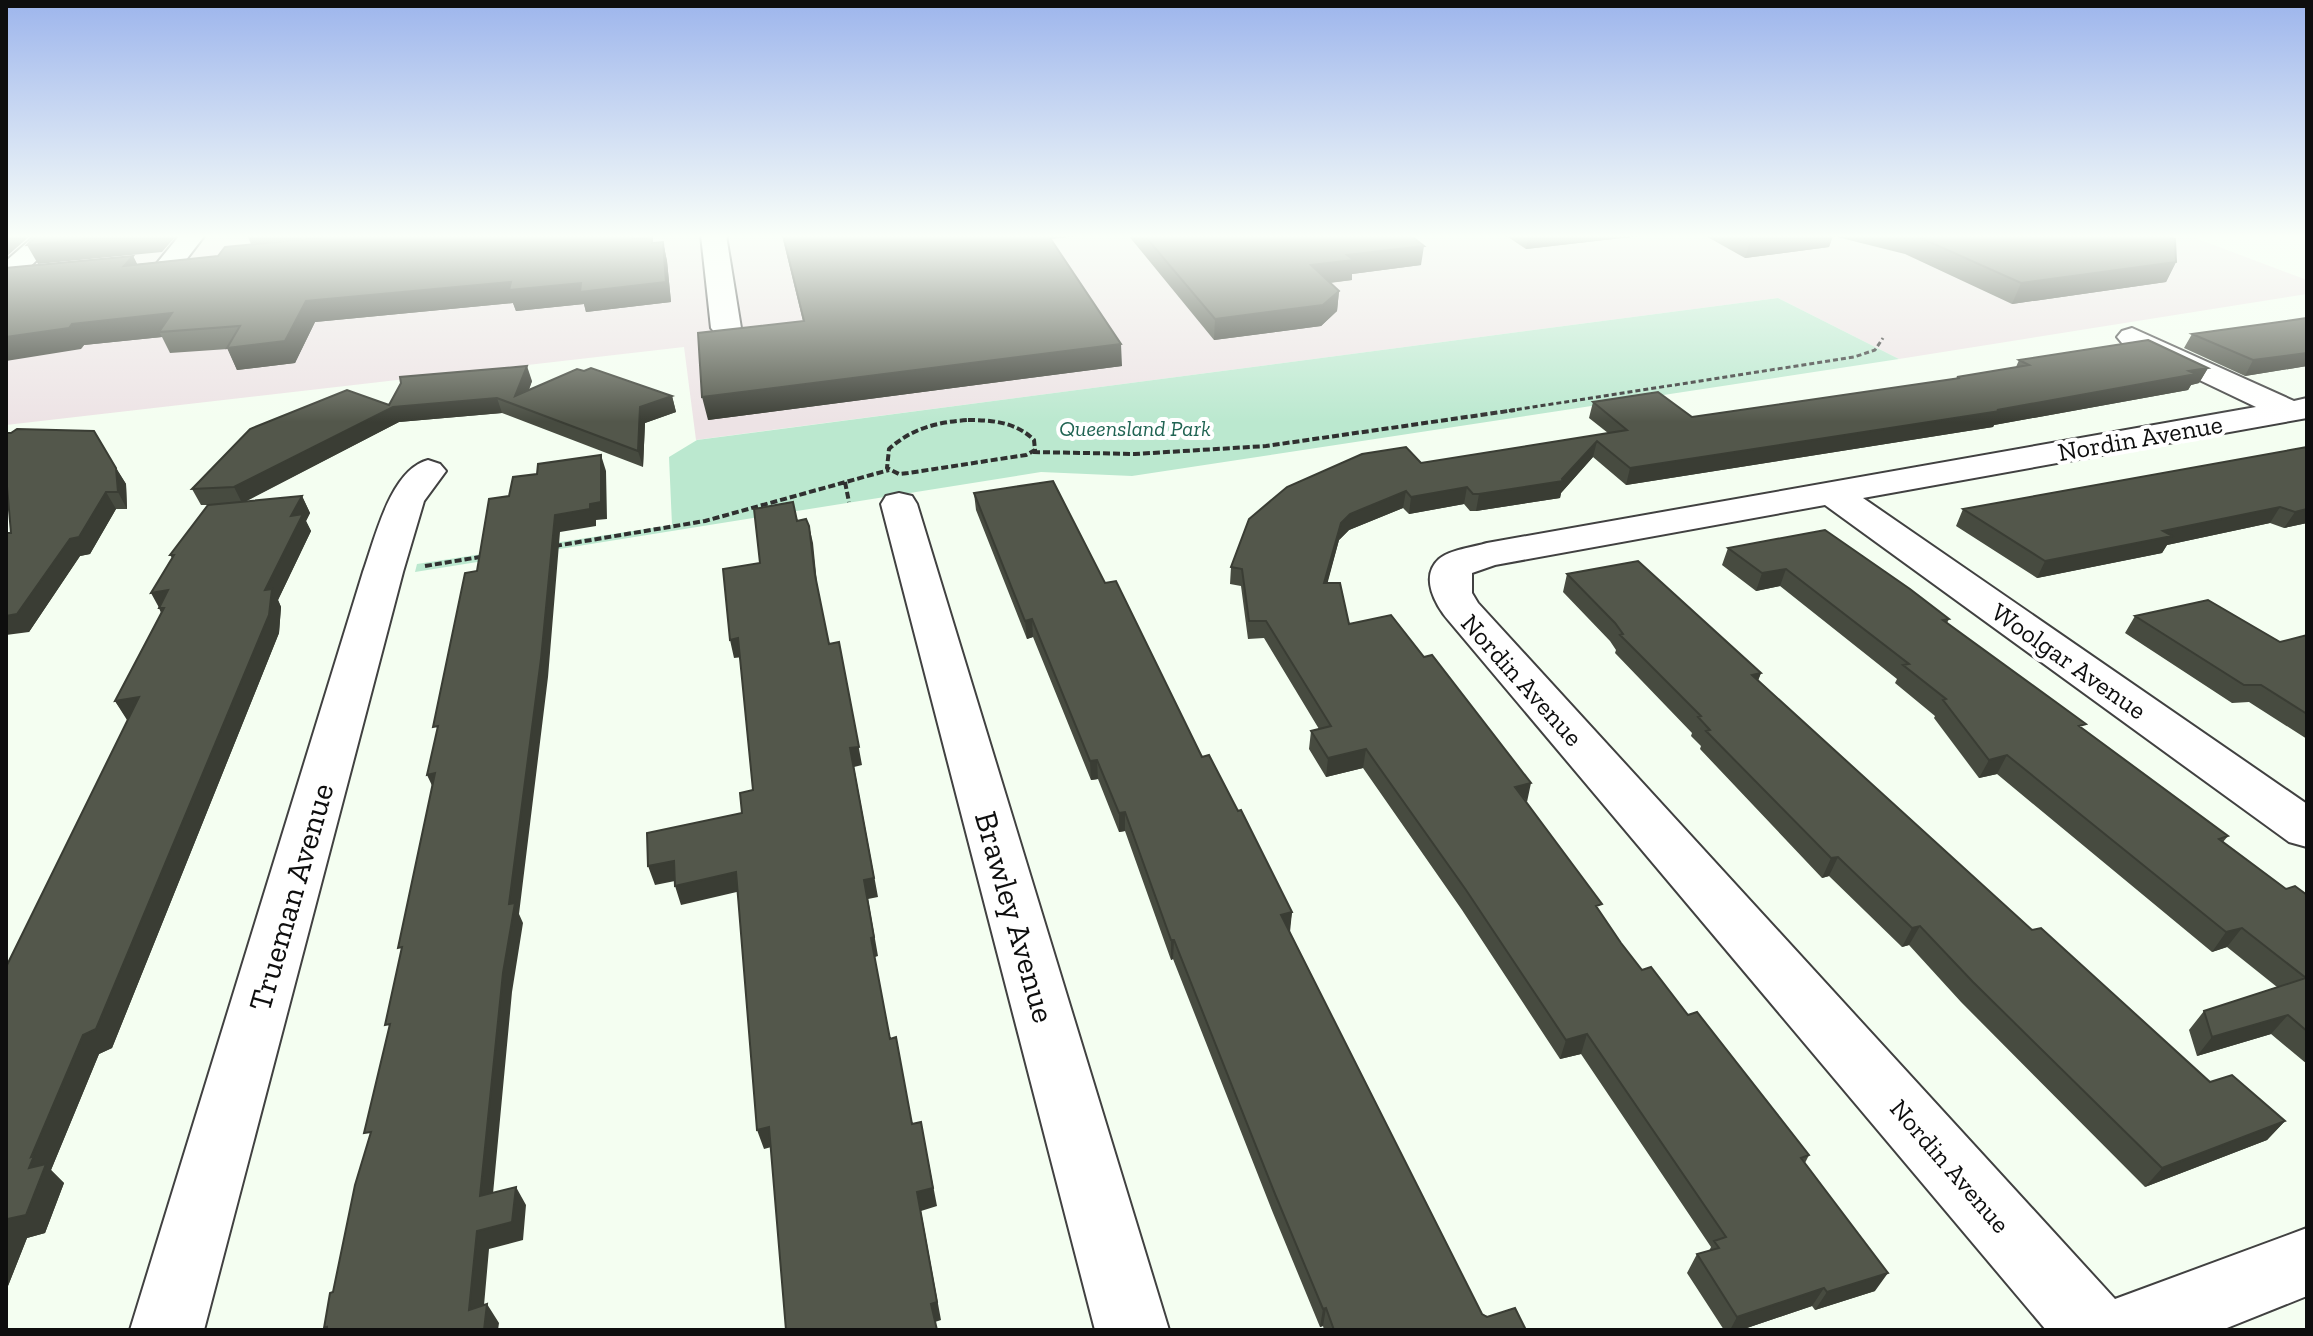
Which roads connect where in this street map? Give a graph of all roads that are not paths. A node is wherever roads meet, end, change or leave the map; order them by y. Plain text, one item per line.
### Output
1 (722, 297) edge
2 (726, 328) edge
3 (2132, 337) dead end
4 (2299, 409) edge
5 (428, 471) dead end
6 (879, 492) road end
7 (1831, 493) junction
8 (2304, 823) edge
9 (2307, 1262) edge
10 (167, 1330) edge
11 (1132, 1330) edge
12 (2094, 1330) edge
13 (2129, 1330) edge

1 - 2 street
3 - 4 street
4 - 7 street, Nordin Avenue
5 - 10 street, Trueman Avenue
6 - 11 street, Brawley Avenue
7 - 8 street, Woolgar Avenue
7 - 12 street, Nordin Avenue
9 - 13 street

